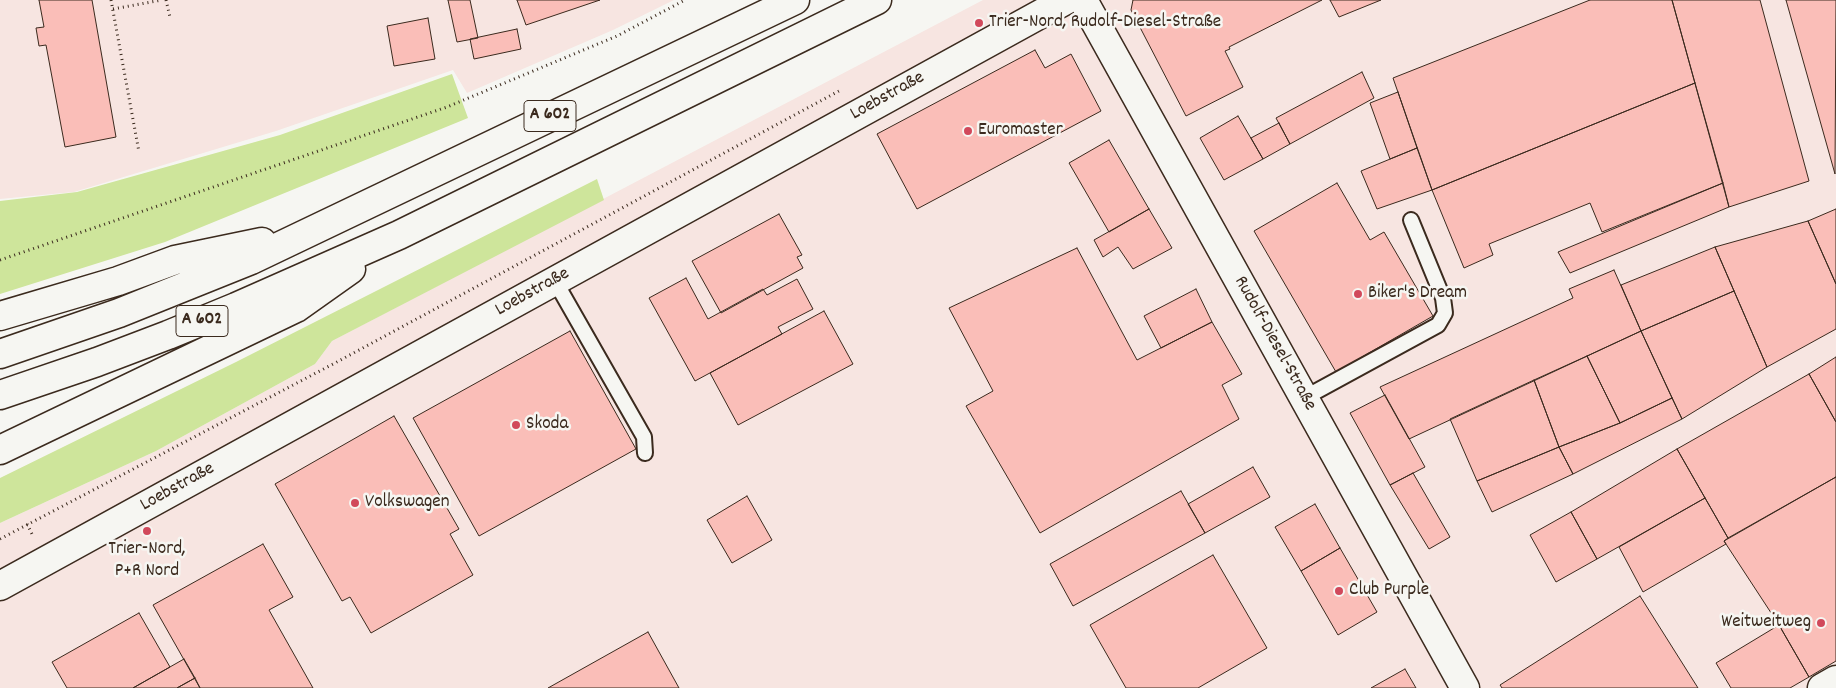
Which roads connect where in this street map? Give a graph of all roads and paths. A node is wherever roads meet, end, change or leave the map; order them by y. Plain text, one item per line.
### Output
1 (111, 0) edge
2 (162, 0) edge
3 (166, 0) edge
4 (685, 0) edge
5 (795, 0) edge
6 (877, 0) edge
7 (1066, 0) edge
8 (1083, 0) edge
9 (113, 9) junction
10 (170, 17) dead end
11 (841, 90) dead end
12 (139, 152) dead end
13 (1411, 220) dead end
14 (305, 233) junction
15 (399, 235) junction
16 (0, 260) edge
17 (554, 281) junction
18 (0, 316) edge
19 (0, 354) edge
20 (0, 396) edge
21 (1304, 398) junction
22 (0, 450) edge
23 (645, 453) dead end
24 (0, 539) edge
25 (0, 586) edge
26 (1836, 680) edge
27 (1465, 688) edge
28 (1822, 688) edge

1 - 9 path
2 - 9 path
3 - 10 path
4 - 16 path
5 - 14 main road, A 602
6 - 15 main road, A 602
7 - 17 main road, Loebstraße
8 - 21 main road, Rudolf-Diesel-Straße
9 - 12 path
11 - 24 path
13 - 21 lane
14 - 18 main road
14 - 19 main road, A 602
15 - 20 main road, A 602
15 - 22 main road
17 - 23 lane
17 - 25 main road, Loebstraße
21 - 27 main road, Rudolf-Diesel-Straße
26 - 28 main road

